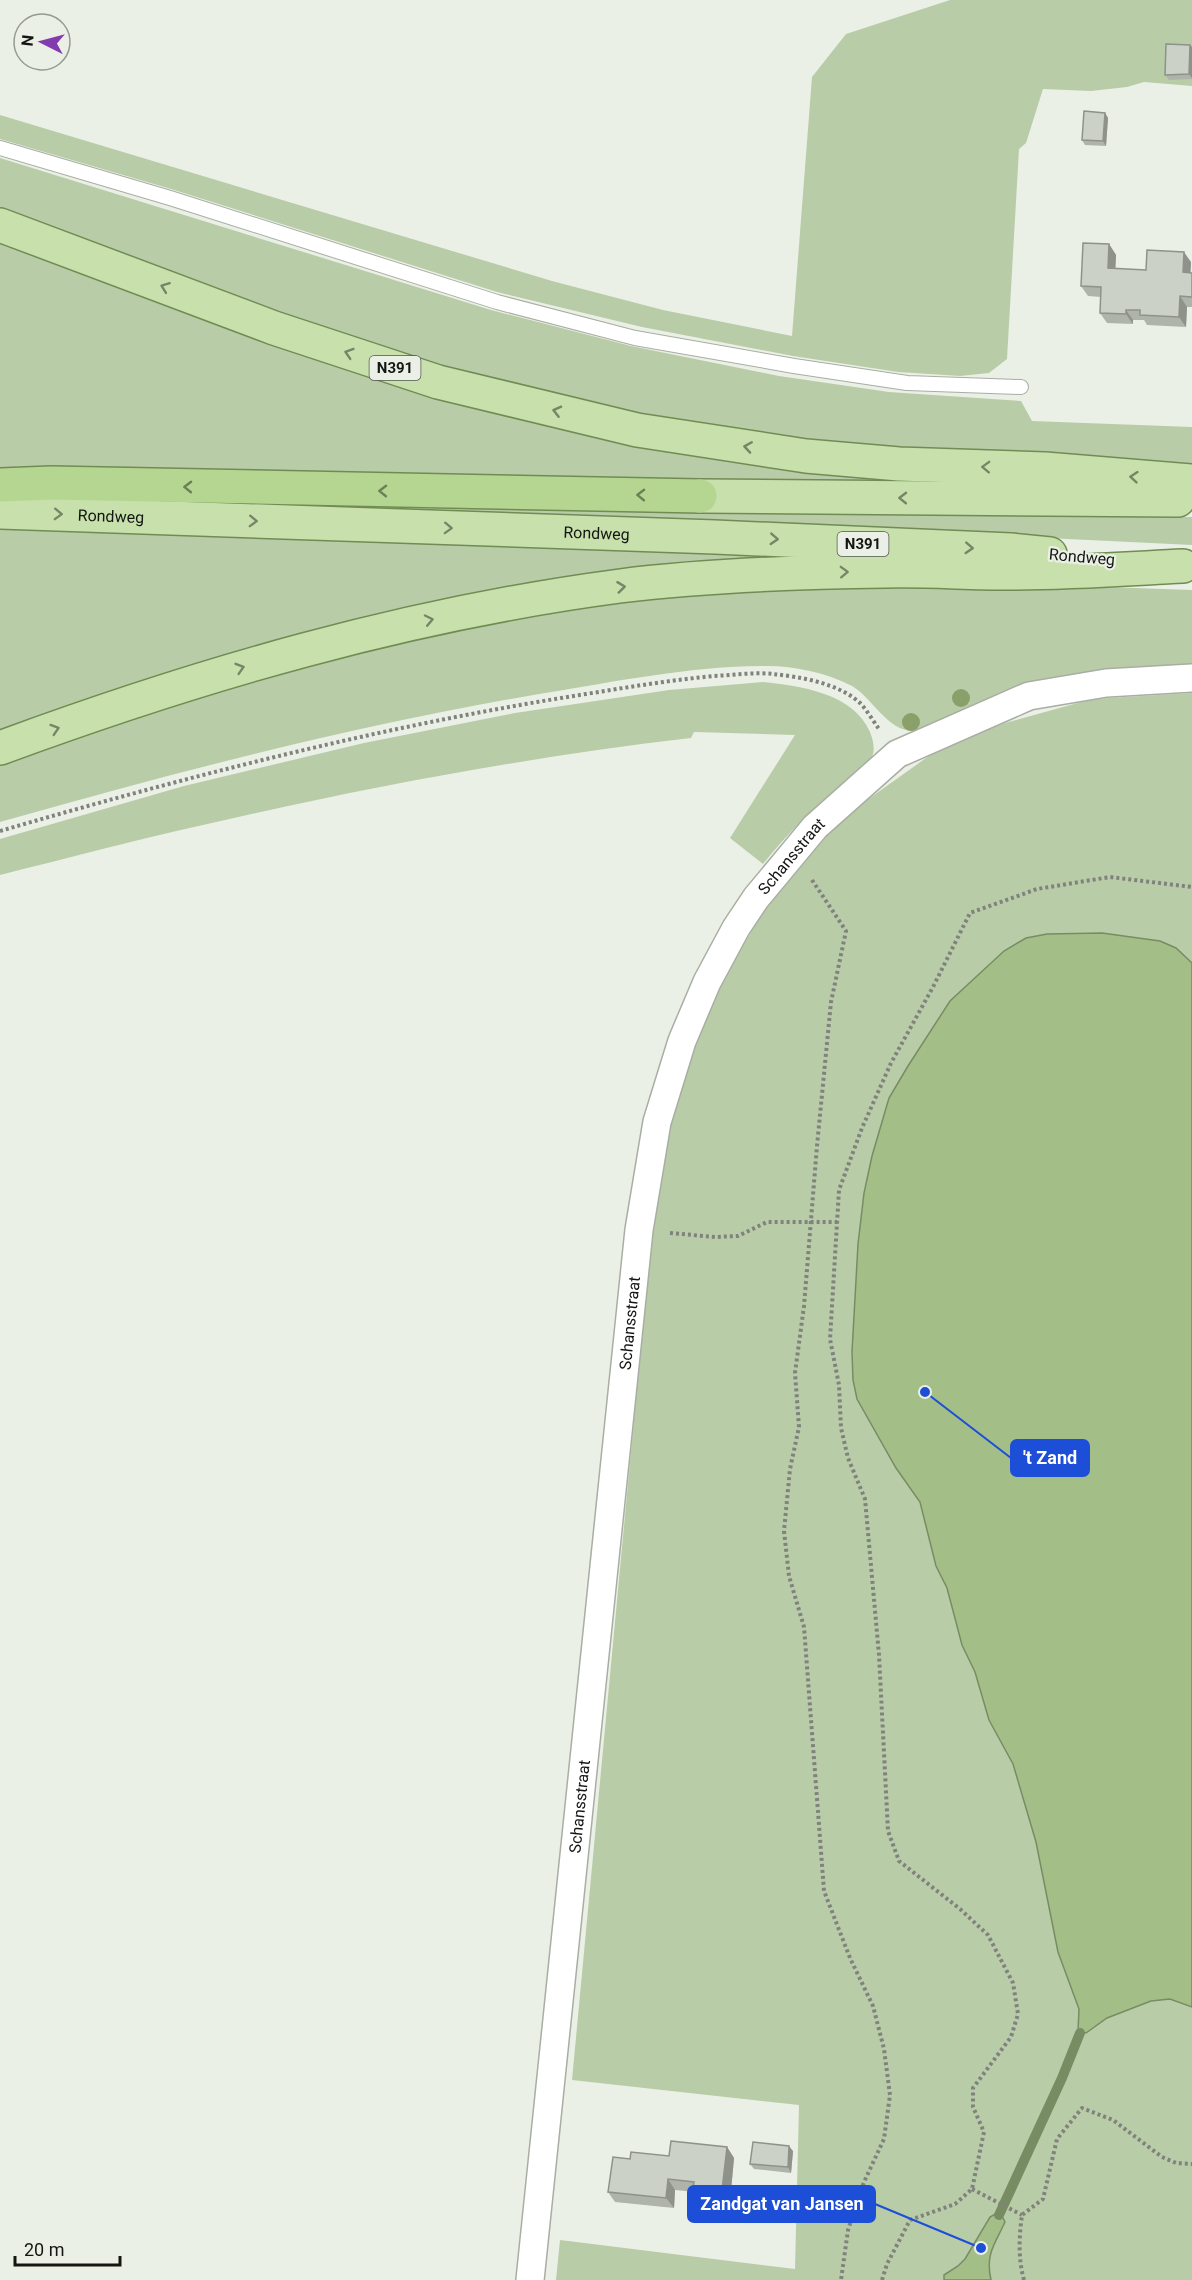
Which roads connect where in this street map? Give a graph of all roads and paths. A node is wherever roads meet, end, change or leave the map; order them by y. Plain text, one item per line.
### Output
1 (0, 148) edge
2 (0, 225) edge
3 (1021, 387) dead end
4 (1192, 481) edge
5 (0, 485) edge
6 (700, 496) joint
7 (1192, 500) edge
8 (0, 512) edge
9 (1187, 567) edge
10 (1192, 678) edge
11 (0, 748) edge
12 (897, 754) junction
13 (0, 831) edge
14 (794, 852) junction
15 (1192, 887) edge
16 (811, 1222) junction
17 (837, 1222) junction
18 (639, 1230) junction
19 (1192, 2164) edge
20 (972, 2189) junction
21 (1022, 2215) junction
22 (530, 2280) edge
23 (841, 2280) edge
24 (882, 2280) edge
25 (1024, 2280) edge

1 - 3 lane
4 -> 2 main road, N391
6 -> 5 highway, Rondweg
7 -> 6 main road, Rondweg
8 -> 9 main road, Rondweg / N391
11 -> 9 main road, N391
10 - 12 street, Schansstraat
12 - 13 path
12 - 14 street, Schansstraat
14 - 16 path
14 - 18 street, Schansstraat
15 - 17 path
16 - 17 path
16 - 18 path
16 - 23 path
17 - 20 path
18 - 22 street, Schansstraat
19 - 21 path
20 - 21 path
20 - 24 path
21 - 25 path

